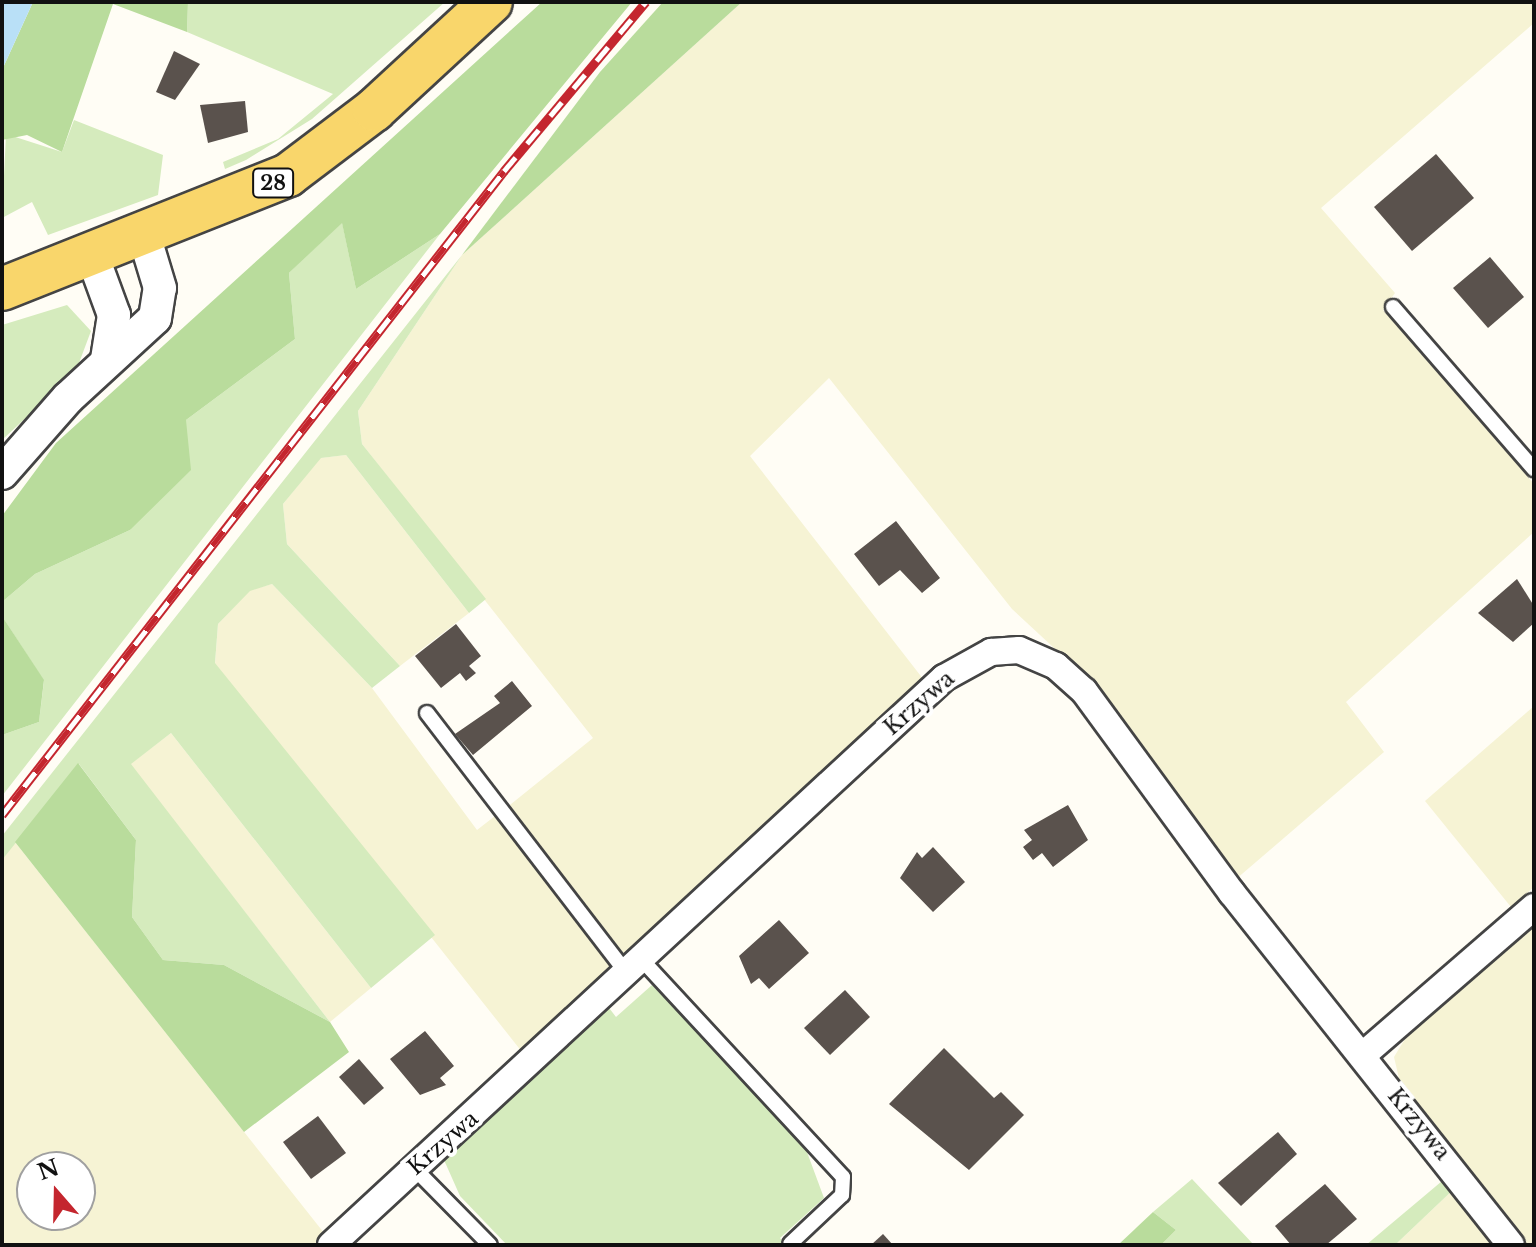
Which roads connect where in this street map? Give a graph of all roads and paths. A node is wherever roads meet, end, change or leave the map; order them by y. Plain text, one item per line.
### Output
1 (491, 2) edge
2 (144, 235) junction
3 (92, 255) junction
4 (5, 288) edge
5 (1393, 307) dead end
6 (107, 359) junction
7 (1534, 469) edge
8 (2, 473) edge
9 (427, 713) dead end
10 (1534, 907) edge
11 (636, 968) junction
12 (1363, 1055) junction
13 (414, 1168) junction
14 (790, 1244) edge
15 (331, 1245) edge
16 (490, 1245) edge
17 (1511, 1245) edge

1 - 2 main road, 28
2 - 3 main road, 28
2 - 6 street
3 - 4 main road, 28
3 - 6 street
5 - 7 lane
6 - 8 street
9 - 11 lane
10 - 12 street
11 - 12 street, Krzywa
11 - 13 street, Krzywa
11 - 14 lane
12 - 17 street, Krzywa
13 - 15 street, Krzywa
13 - 16 lane

